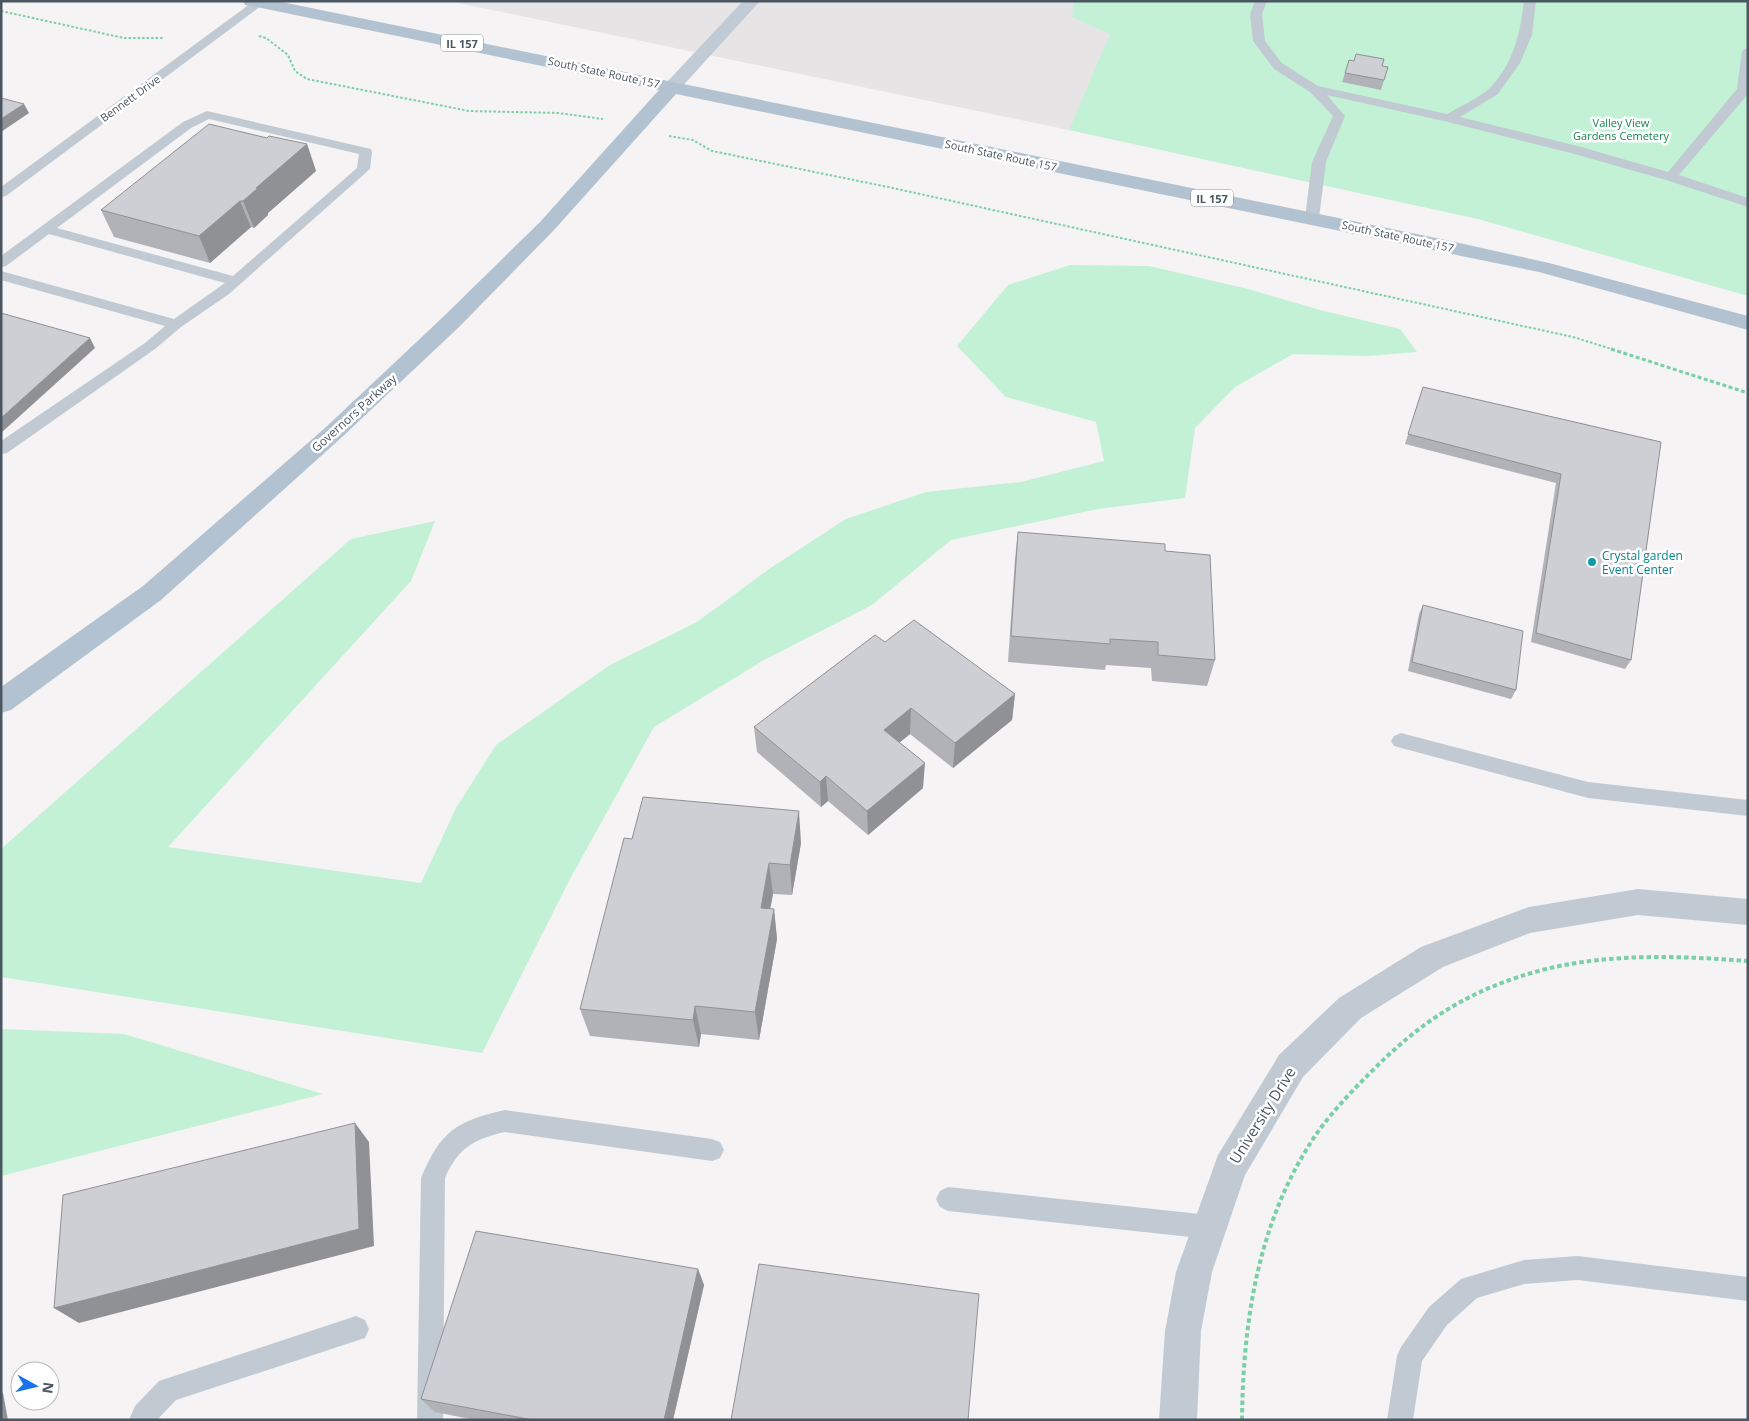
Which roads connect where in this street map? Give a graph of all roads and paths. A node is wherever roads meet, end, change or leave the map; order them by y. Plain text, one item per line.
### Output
1 (752, 1) edge
2 (1261, 1) edge
3 (1530, 1) edge
4 (255, 2) edge
5 (1, 11) edge
6 (227, 27) junction
7 (168, 38) dead end
8 (1748, 51) edge
9 (673, 86) junction
10 (1314, 89) junction
11 (1746, 90) edge
12 (1449, 118) junction
13 (635, 129) junction
14 (1671, 176) junction
15 (1, 193) edge
16 (1748, 203) edge
17 (1312, 218) junction
18 (46, 229) junction
19 (2, 272) edge
20 (236, 280) junction
21 (1748, 323) edge
22 (176, 324) junction
23 (1748, 393) edge
24 (1, 449) edge
25 (1, 702) edge
26 (1401, 741) dead end
27 (1748, 808) edge
28 (1748, 912) edge
29 (1748, 961) edge
30 (712, 1150) dead end
31 (948, 1199) dead end
32 (1209, 1227) junction
33 (1748, 1289) edge
34 (356, 1329) dead end
35 (142, 1420) edge
36 (430, 1420) edge
37 (1178, 1420) edge
38 (1242, 1420) edge
39 (1400, 1420) edge

1 - 9 main road
2 - 10 lane
3 - 12 lane
4 - 6 lane, Bennett Drive
4 - 9 main road, South State Route 157 / IL 157
5 - 7 path
6 - 13 path
6 - 15 lane, Bennett Drive
8 - 11 lane
9 - 13 main road, Governors Parkway
9 - 17 main road, South State Route 157 / IL 157
10 - 12 lane
10 - 17 lane
11 - 14 lane
12 - 14 lane
13 - 23 path
13 - 25 main road, Governors Parkway
14 - 16 lane
17 - 21 main road, South State Route 157 / IL 157
18 - 19 lane
18 - 20 lane
18 - 20 lane
19 - 22 lane
20 - 22 lane
22 - 24 lane
26 - 27 lane
28 - 32 street, University Drive
29 - 38 path
30 - 36 lane
31 - 32 lane
32 - 37 street, University Drive
33 - 39 lane
34 - 35 lane

